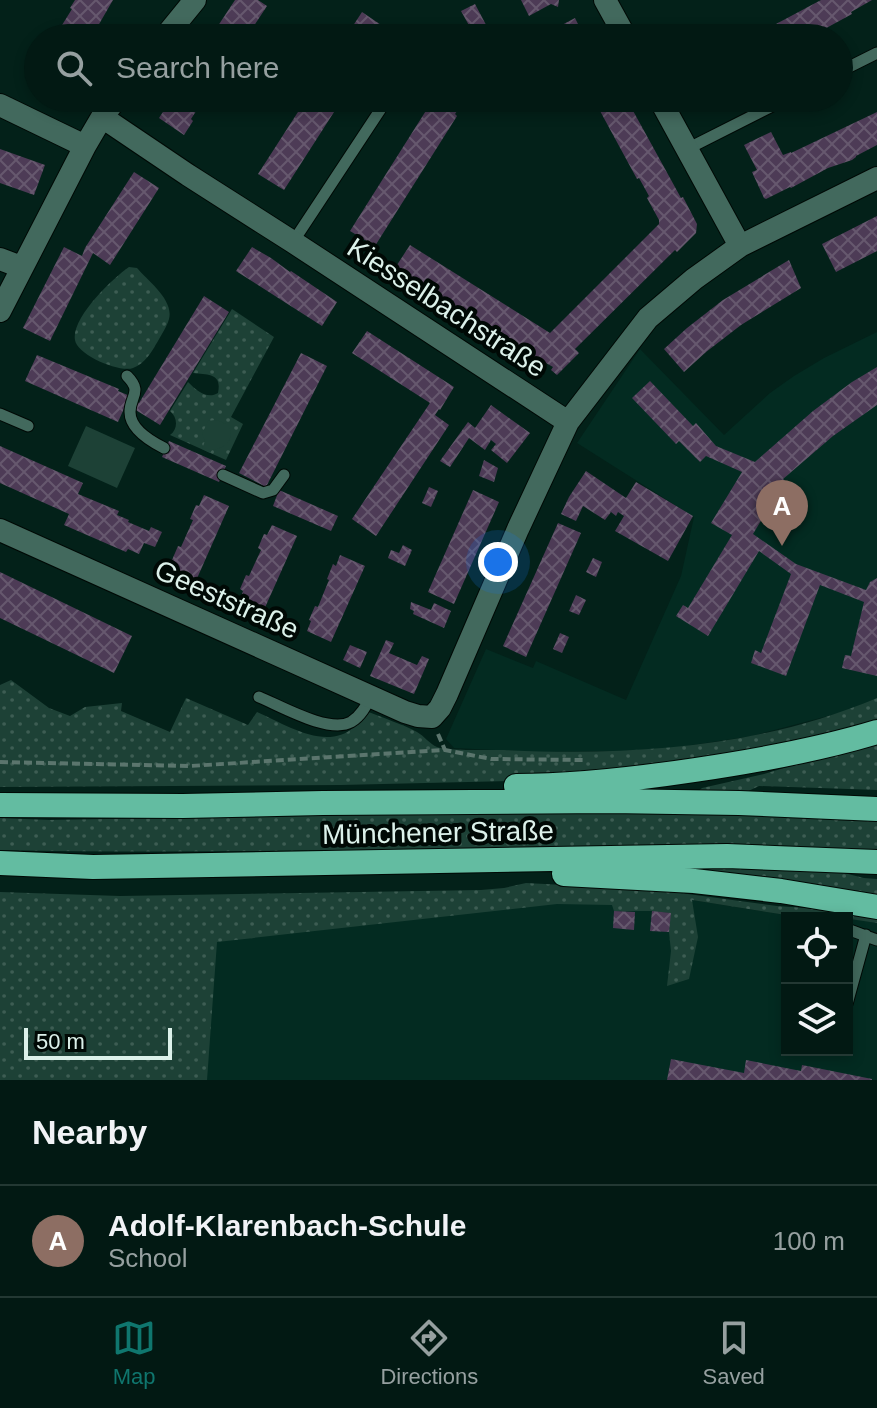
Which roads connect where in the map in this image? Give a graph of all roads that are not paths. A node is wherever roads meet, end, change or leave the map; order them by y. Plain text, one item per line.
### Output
1 (195, 0) edge
2 (605, 0) edge
3 (175, 24) edge
4 (618, 24) edge
5 (877, 53) edge
6 (853, 65) edge
7 (0, 105) edge
8 (106, 112) edge
9 (379, 112) edge
10 (667, 112) edge
11 (760, 112) edge
12 (102, 117) junction
13 (85, 146) junction
14 (687, 149) junction
15 (877, 178) edge
16 (293, 242) junction
17 (740, 246) junction
18 (11, 263) edge
19 (0, 311) edge
20 (127, 376) dead end
21 (0, 414) edge
22 (568, 422) junction
23 (28, 426) dead end
24 (164, 448) dead end
25 (223, 475) dead end
26 (284, 475) dead end
27 (0, 530) edge
28 (371, 696) junction
29 (259, 697) dead end
30 (877, 732) edge
31 (323, 803) junction
32 (0, 805) edge
33 (877, 809) edge
34 (522, 860) junction
35 (877, 862) edge
36 (0, 863) edge
37 (877, 907) edge
38 (853, 931) edge
39 (872, 938) edge
40 (853, 988) edge

1 - 3 street
2 - 4 street
5 - 6 lane
7 - 13 street
8 - 12 street
9 - 16 lane
10 - 14 street
11 - 14 lane
12 - 13 street
12 - 16 street, Kiesselbachstraße
13 - 18 street
14 - 17 street
15 - 17 street
16 - 22 street, Kiesselbachstraße
17 - 22 street
18 - 19 street
20 - 24 lane
21 - 23 lane
22 - 28 street, Geeststraße
25 - 26 lane
27 - 28 street, Geeststraße
28 - 29 lane
30 - 31 highway
31 - 32 highway, Münchener Straße
31 - 33 highway, Münchener Straße
34 - 35 highway, Münchener Straße
34 - 36 highway, Münchener Straße
34 - 37 highway
38 - 39 lane
39 - 40 lane

